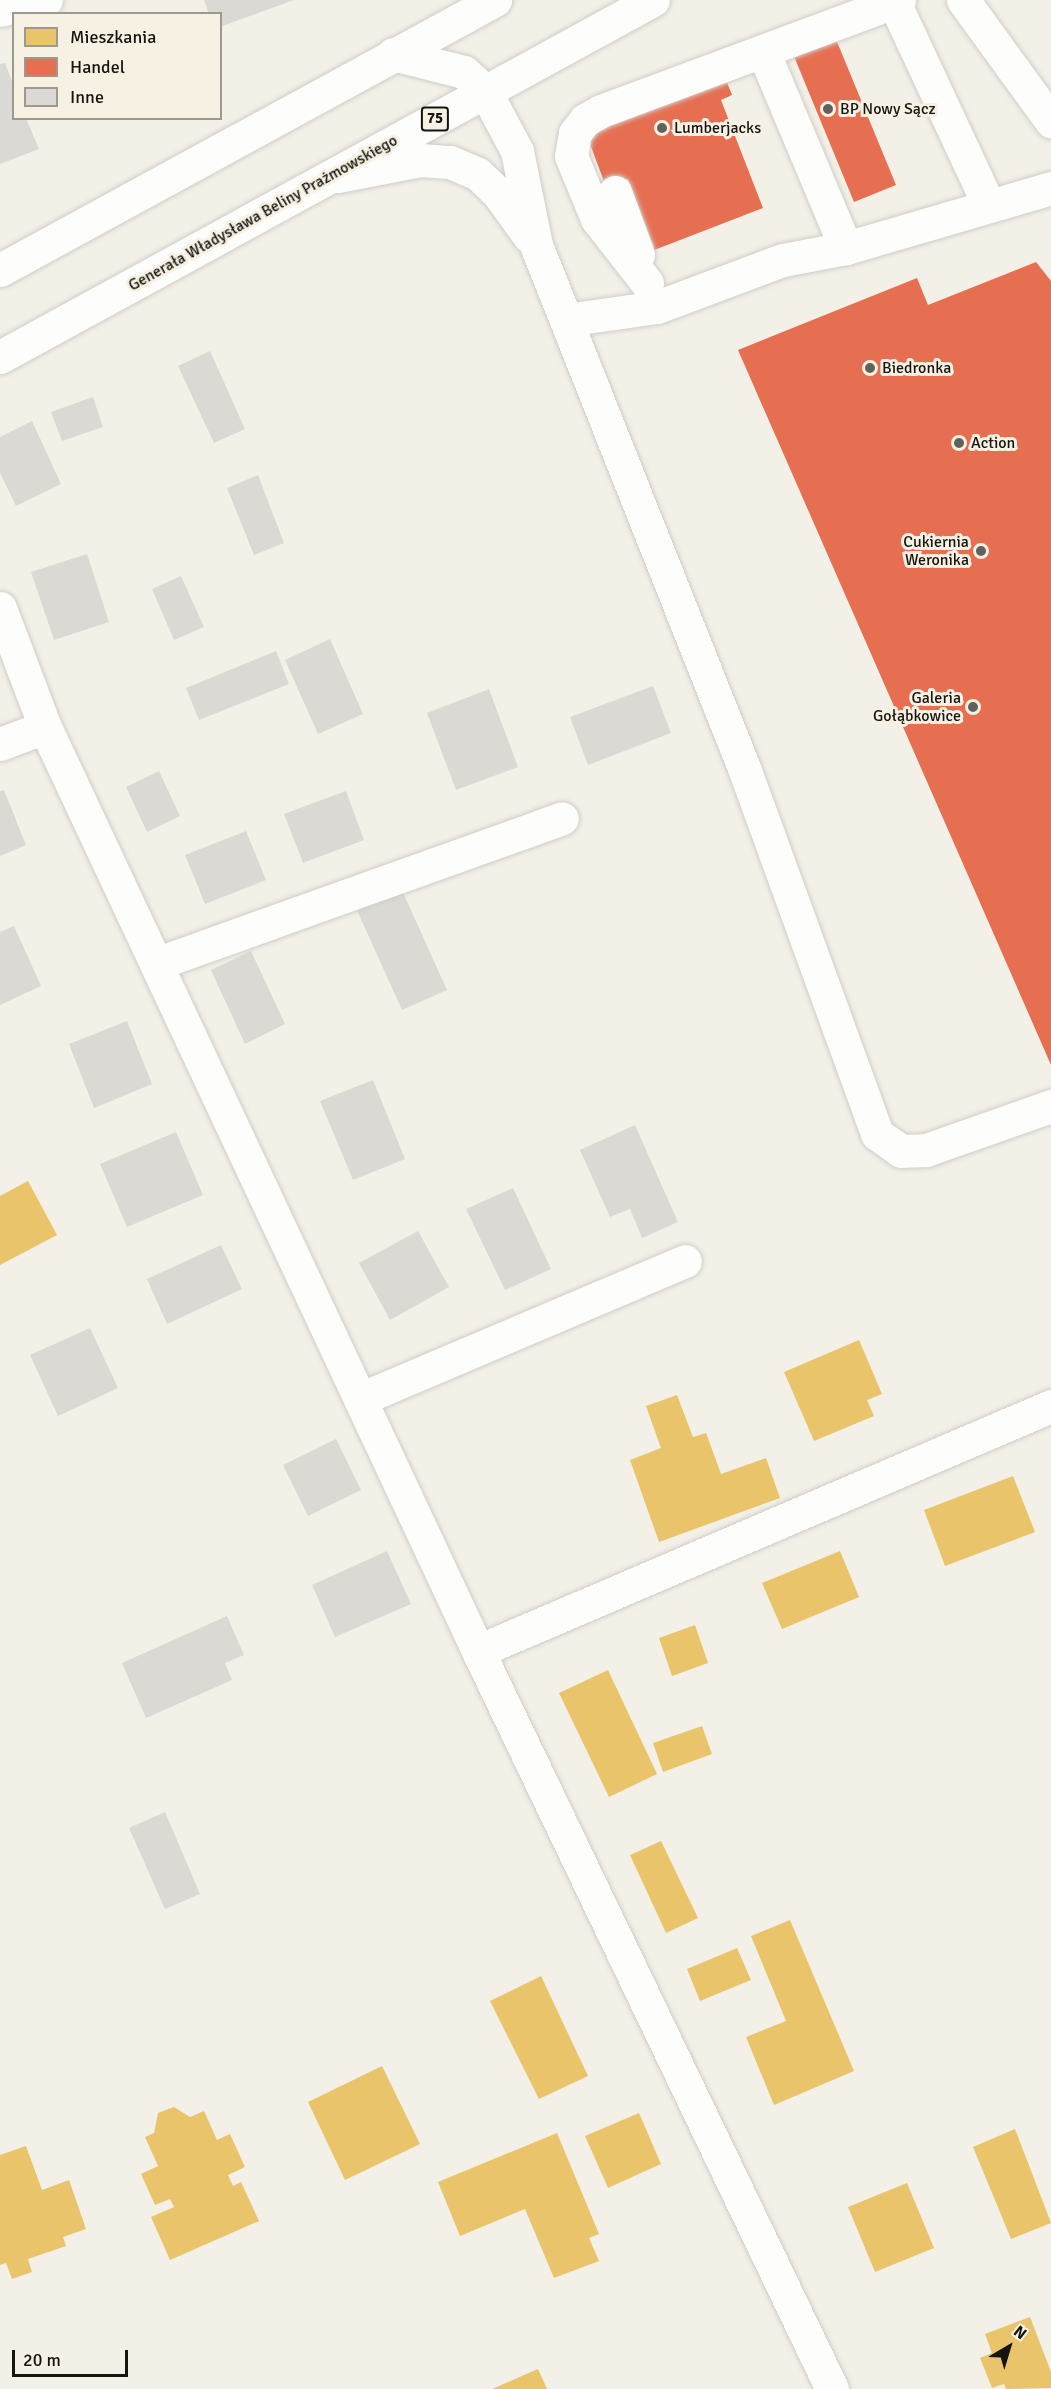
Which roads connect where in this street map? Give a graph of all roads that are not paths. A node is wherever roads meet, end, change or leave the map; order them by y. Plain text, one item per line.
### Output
1 (46, 0) edge
2 (495, 0) edge
3 (653, 0) edge
4 (963, 0) edge
5 (896, 1) edge
6 (0, 10) edge
7 (763, 51) junction
8 (393, 54) junction
9 (485, 91) junction
10 (1051, 121) edge
11 (323, 179) junction
12 (1051, 188) edge
13 (615, 192) dead end
14 (988, 204) junction
15 (536, 245) junction
16 (846, 248) junction
17 (0, 270) edge
18 (652, 295) junction
19 (566, 320) junction
20 (0, 357) edge
21 (0, 608) edge
22 (45, 728) junction
23 (0, 744) edge
24 (562, 818) dead end
25 (158, 963) junction
26 (1051, 1106) edge
27 (685, 1261) dead end
28 (360, 1398) junction
29 (1051, 1406) edge
30 (477, 1651) junction
31 (832, 2389) edge

1 - 6 street
2 - 8 street
3 - 9 street, Generała Władysława Beliny Prażmowskiego / 75
4 - 10 street
5 - 7 street
5 - 14 street
7 - 16 street
7 - 18 street
8 - 9 street
8 - 17 street
9 - 11 street, Generała Władysława Beliny Prażmowskiego / 75
9 - 15 street
11 - 15 street
11 - 20 street, Generała Władysława Beliny Prażmowskiego / 75
12 - 14 street
13 - 18 street
14 - 16 street
15 - 19 street
16 - 18 street
18 - 19 street
19 - 26 street
21 - 22 street
22 - 23 street
22 - 25 street
24 - 25 street
25 - 28 street
27 - 28 street
28 - 30 street
29 - 30 street
30 - 31 street

